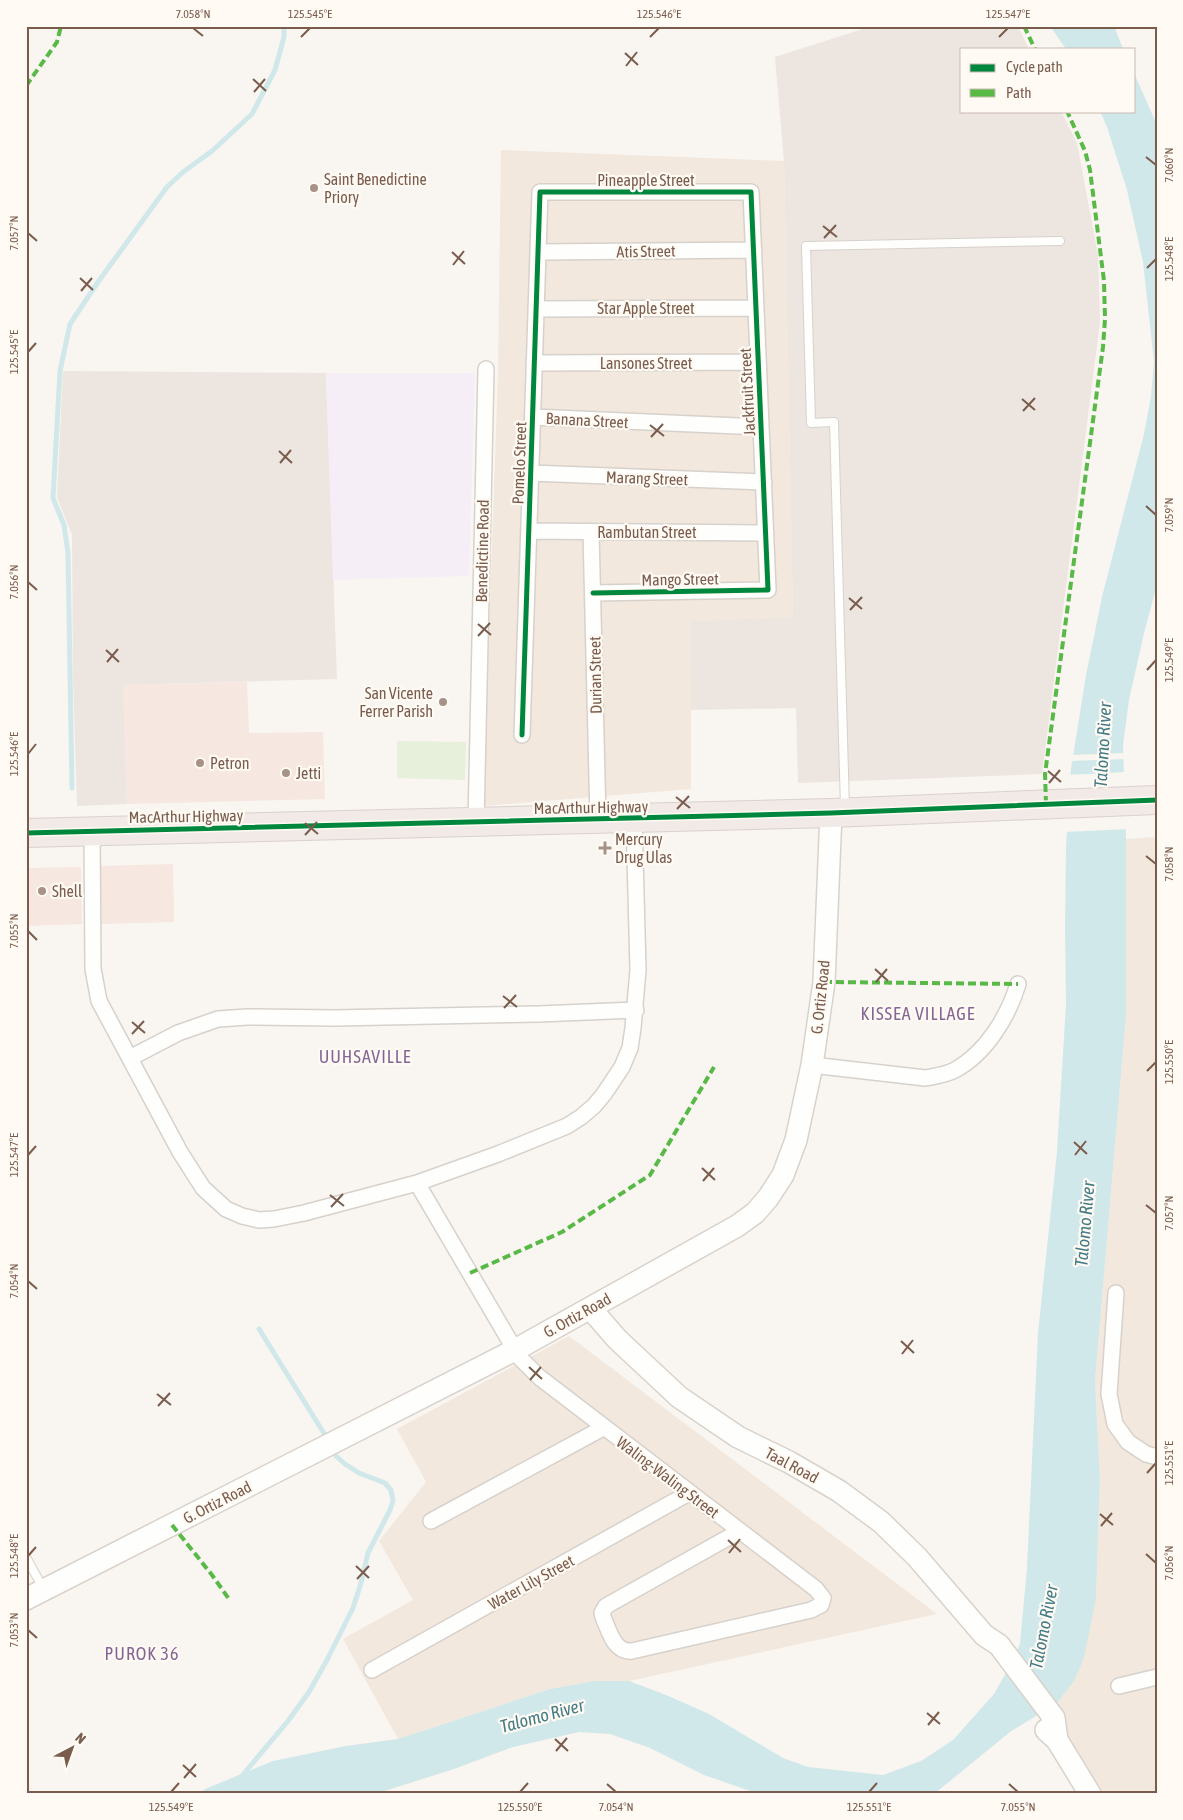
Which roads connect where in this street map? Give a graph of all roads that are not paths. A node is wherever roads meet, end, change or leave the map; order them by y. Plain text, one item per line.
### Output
1 (540, 192) joint
2 (751, 192) joint
3 (1060, 241) dead end
4 (754, 250) junction
5 (538, 252) junction
6 (756, 308) junction
7 (536, 309) junction
8 (758, 362) junction
9 (534, 363) junction
10 (486, 369) dead end
11 (532, 417) junction
12 (761, 427) junction
13 (531, 473) junction
14 (764, 482) junction
15 (529, 531) junction
16 (591, 532) junction
17 (766, 533) junction
18 (768, 590) joint
19 (593, 594) junction
20 (522, 735) dead end
21 (1152, 800) edge
22 (838, 813) junction
23 (634, 818) junction
24 (598, 819) junction
25 (476, 822) junction
26 (92, 831) junction
27 (26, 833) edge
28 (1018, 984) dead end
29 (636, 1010) junction
30 (130, 1058) junction
31 (812, 1065) junction
32 (417, 1183) junction
33 (1116, 1293) dead end
34 (590, 1308) junction
35 (515, 1350) junction
36 (603, 1428) junction
37 (1157, 1457) edge
38 (689, 1492) junction
39 (431, 1521) dead end
40 (740, 1531) junction
41 (26, 1557) edge
42 (35, 1594) edge
43 (372, 1670) dead end
44 (1157, 1677) edge
45 (1120, 1686) dead end
46 (1090, 1794) edge

1 - 2 street, Pineapple Street
1 - 5 street, Pomelo Street
2 - 4 street, Jackfruit Street
3 - 22 lane
4 - 5 street, Atis Street
4 - 6 street, Jackfruit Street
5 - 7 street, Pomelo Street
6 - 7 street, Star Apple Street
6 - 8 street, Jackfruit Street
7 - 9 street, Pomelo Street
8 - 9 street, Lansones Street
8 - 12 street, Jackfruit Street
9 - 11 street, Pomelo Street
10 - 25 street, Benedictine Road
11 - 12 street, Banana Street
11 - 13 street, Pomelo Street
12 - 14 street, Jackfruit Street
13 - 14 street, Marang Street
13 - 15 street, Pomelo Street
14 - 17 street, Jackfruit Street
15 - 16 street, Rambutan Street
15 - 20 street, Pomelo Street
16 - 17 street, Rambutan Street
16 - 19 street, Durian Street
17 - 18 street, Jackfruit Street
18 - 19 street, Mango Street
19 - 24 street, Durian Street
21 - 22 highway, MacArthur Highway
22 - 23 highway, MacArthur Highway
22 - 31 street, G. Ortiz Road
23 - 24 highway, MacArthur Highway
23 - 29 street
24 - 25 highway, MacArthur Highway
25 - 26 highway, MacArthur Highway
26 - 27 highway, MacArthur Highway
26 - 30 street
28 - 31 street
29 - 30 street
29 - 32 street
30 - 32 street
31 - 34 street, G. Ortiz Road
32 - 35 street, Waling-Waling Street
33 - 37 street
34 - 35 street, G. Ortiz Road
34 - 46 street, Taal Road
35 - 36 street, Waling-Waling Street
35 - 42 street, G. Ortiz Road
36 - 38 street, Waling-Waling Street
36 - 39 street
38 - 40 street, Waling-Waling Street
38 - 43 street, Water Lily Street
40 - 40 street, Waling-Waling Street
41 - 42 lane
44 - 45 street

